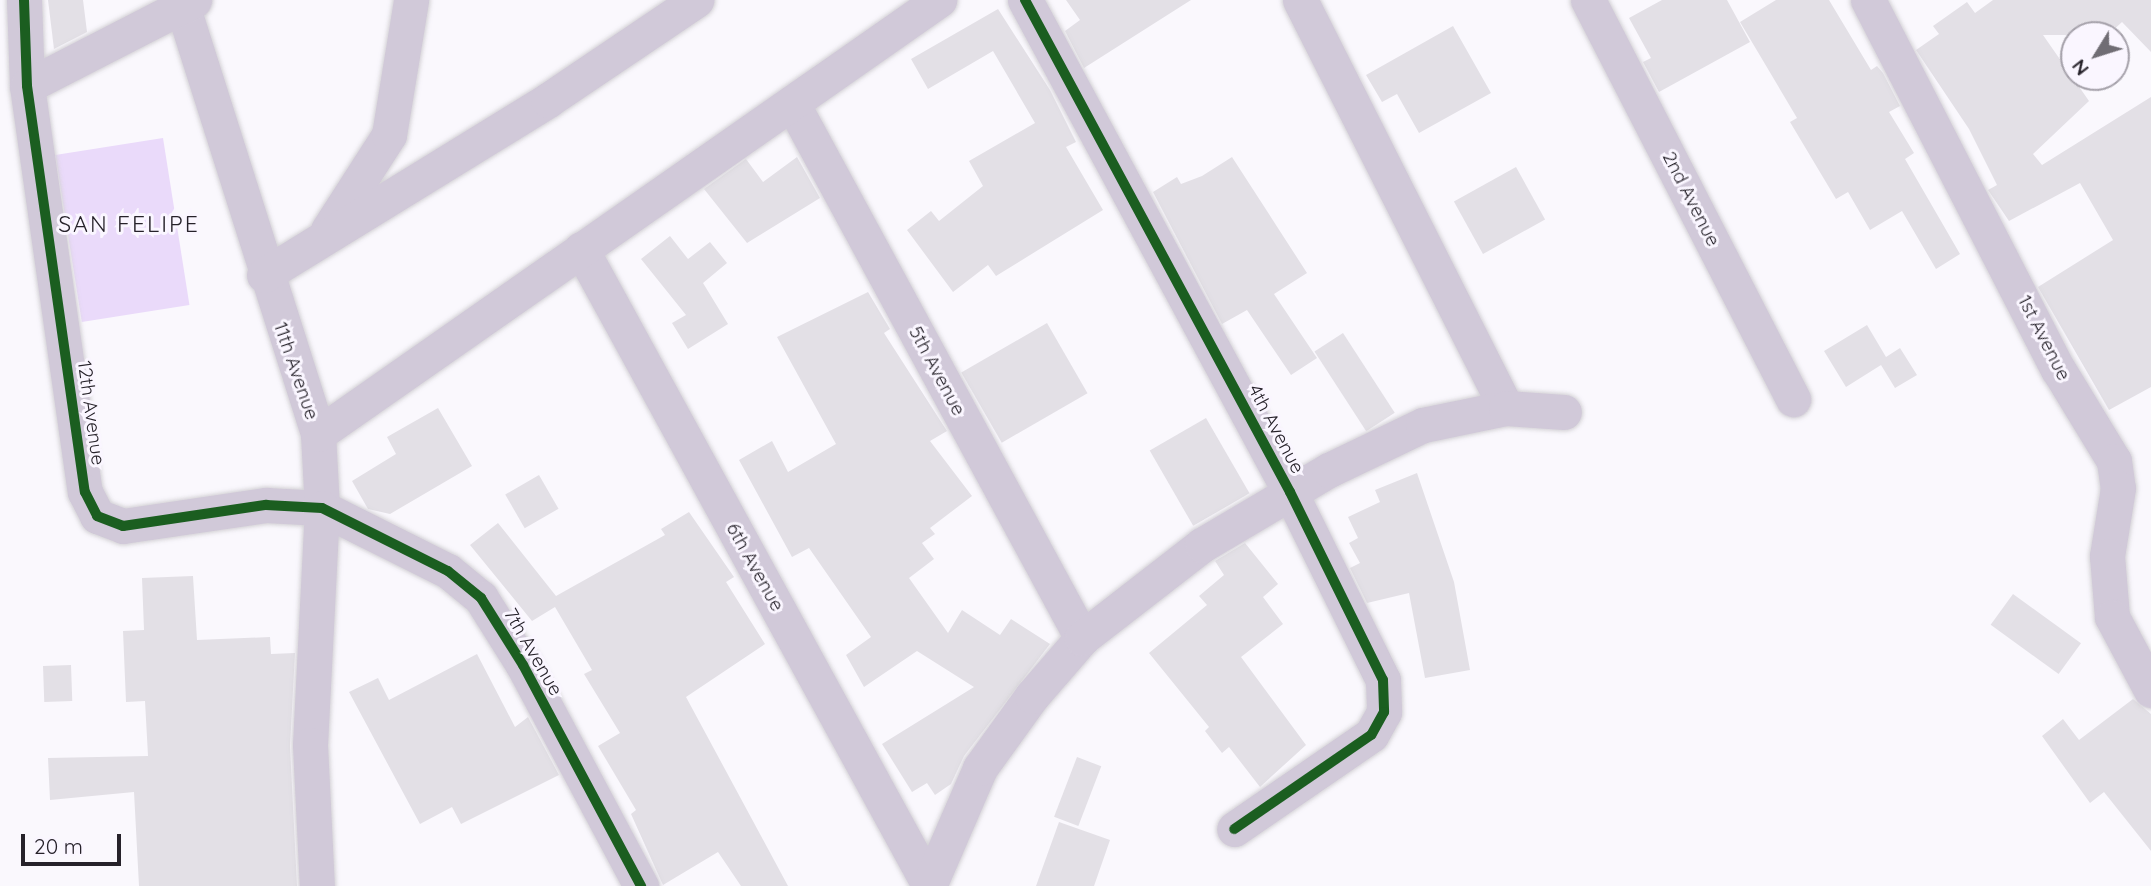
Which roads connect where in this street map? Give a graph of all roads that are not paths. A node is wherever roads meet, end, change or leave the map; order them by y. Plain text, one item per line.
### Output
1 (24, 0) edge
2 (411, 0) edge
3 (696, 0) edge
4 (939, 0) edge
5 (1025, 0) edge
6 (1300, 0) edge
7 (1588, 0) edge
8 (1868, 0) edge
9 (188, 4) edge
10 (27, 86) junction
11 (792, 103) junction
12 (322, 239) junction
13 (581, 249) junction
14 (264, 275) junction
15 (1793, 399) dead end
16 (1506, 408) junction
17 (1564, 412) dead end
18 (318, 434) junction
19 (1290, 492) junction
20 (322, 508) junction
21 (1082, 638) junction
22 (2151, 690) edge
23 (1234, 829) dead end
24 (929, 885) edge
25 (317, 886) edge
26 (641, 886) edge

1 - 10 street, 12th Avenue
2 - 12 street
3 - 12 street
4 - 11 street
5 - 19 street, 4th Avenue
6 - 16 street
7 - 15 street, 2nd Avenue
8 - 22 street, 1st Avenue
9 - 10 street
9 - 14 street, 11th Avenue
10 - 20 street, 12th Avenue
11 - 13 street
11 - 21 street, 5th Avenue
12 - 14 street
13 - 18 street
13 - 24 street, 6th Avenue
14 - 18 street, 11th Avenue
16 - 17 street
16 - 19 street
18 - 20 street, 11th Avenue
19 - 21 street
19 - 23 street, 4th Avenue
20 - 25 street, 11th Avenue
20 - 26 street, 7th Avenue
21 - 24 street

